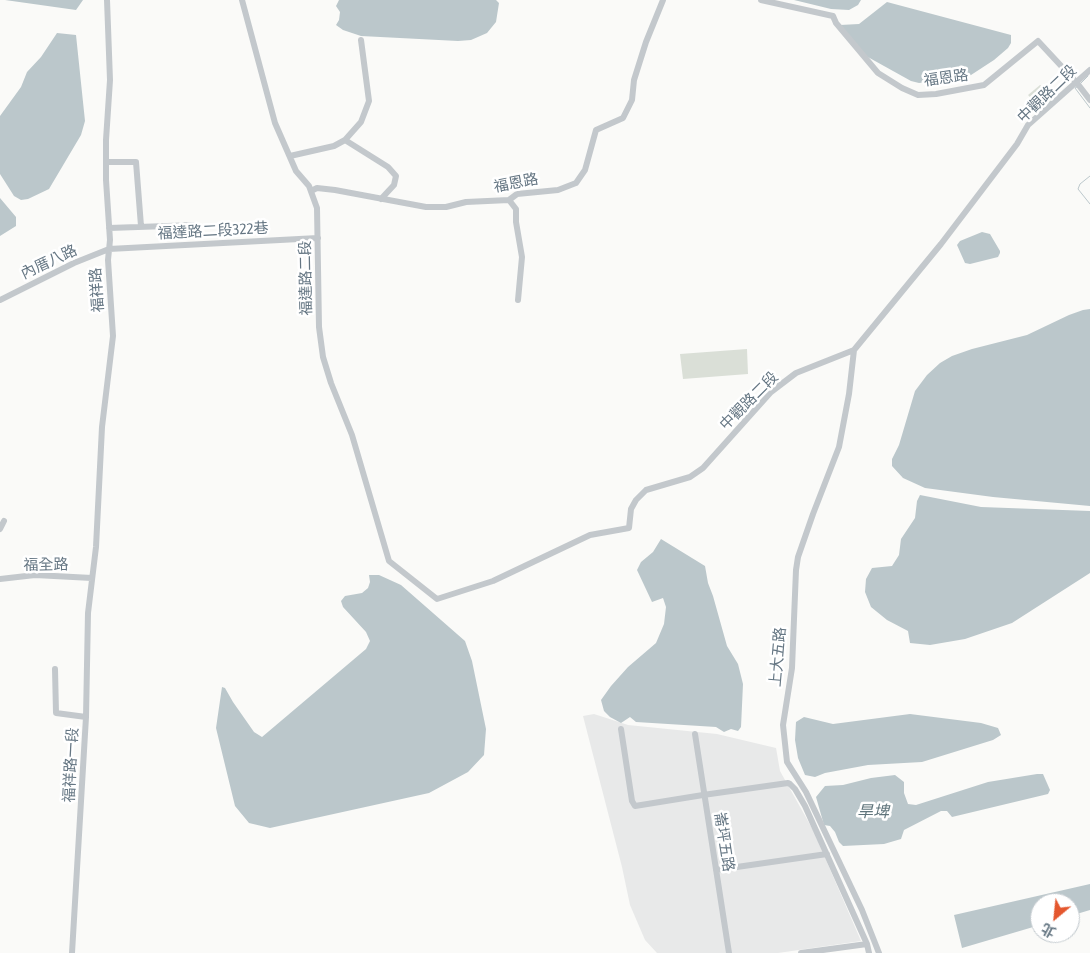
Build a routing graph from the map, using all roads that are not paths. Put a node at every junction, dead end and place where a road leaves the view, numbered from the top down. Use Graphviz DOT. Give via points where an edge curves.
graph roads {
  1 [pos="107,0"];
  2 [pos="242,0"];
  3 [pos="663,0"];
  4 [pos="761,0"];
  5 [pos="361,40"];
  6 [pos="1090,70"];
  7 [pos="1077,83"];
  8 [pos="1090,100"];
  9 [pos="345,140"];
  10 [pos="290,156"];
  11 [pos="107,162"];
  12 [pos="311,191"];
  13 [pos="381,199"];
  14 [pos="509,200"];
  15 [pos="196,225"];
  16 [pos="141,226"];
  17 [pos="109,228"];
  18 [pos="318,238"];
  19 [pos="109,249"];
  20 [pos="0,300"];
  21 [pos="518,300"];
  22 [pos="854,350"];
  23 [pos="4,521"];
  24 [pos="0,529"];
  25 [pos="389,561"];
  26 [pos="92,578"];
  27 [pos="0,579"];
  28 [pos="54,669"];
  29 [pos="86,717"];
  30 [pos="621,729"];
  31 [pos="695,734"];
  32 [pos="798,780"];
  33 [pos="795,789"];
  34 [pos="703,794"];
  35 [pos="827,854"];
  36 [pos="716,870"];
  37 [pos="867,944"];
  38 [pos="72,953"];
  39 [pos="729,953"];
  40 [pos="801,953"];
  41 [pos="869,953"];
  42 [pos="879,953"];
  1 -- 11 [label="street, 福祥路" via="110,80"];
  2 -- 10 [label="street, 福達路二段" via="275,123"];
  3 -- 14 [label="street, 福恩路" via="634,80 632,100 623,118 596,130 585,170 576,183 558,190 517,194"];
  4 -- 7 [label="street, 福恩路" via="833,16 878,73 918,95 984,85 1038,41"];
  5 -- 9 [label="street" via="369,101 361,122"];
  6 -- 7 [label="street, 中觀路二段"];
  7 -- 8 [label="street"];
  7 -- 22 [label="street, 中觀路二段" via="1028,126 945,239"];
  9 -- 10 [label="street" via="334,146"];
  9 -- 13 [label="street" via="388,167 396,176 394,185"];
  10 -- 12 [label="street, 福達路二段" via="296,171"];
  11 -- 16 [label="street" via="136,162"];
  11 -- 17 [label="street, 福祥路"];
  12 -- 13 [label="street, 福恩路" via="317,188 335,190"];
  12 -- 18 [label="street, 福達路二段" via="317,208"];
  13 -- 14 [label="street, 福恩路" via="426,207"];
  14 -- 21 [label="street" via="516,209 522,257"];
  15 -- 16 [label="street"];
  16 -- 17 [label="street"];
  17 -- 19 [label="street, 福祥路"];
  18 -- 19 [label="street, 福達路二段322巷"];
  18 -- 25 [label="street, 福達路二段" via="318,307 323,357 352,435"];
  19 -- 20 [label="street, 內厝八路"];
  19 -- 26 [label="street, 福祥路" via="113,336 102,427"];
  22 -- 25 [label="street, 中觀路二段" via="796,373 771,392 703,468 690,477 646,490 636,500 629,528 590,535 493,580 437,599"];
  22 -- 32 [label="street, 上大五路" via="839,447 812,514 796,570 792,668 784,725 787,762"];
  23 -- 24 [label="street"];
  26 -- 27 [label="street, 福全路" via="35,576"];
  26 -- 29 [label="street, 福祥路一段"];
  28 -- 29 [label="street" via="56,713"];
  29 -- 38 [label="street, 福祥路一段"];
  30 -- 34 [label="street" via="635,806"];
  31 -- 34 [label="street, 崙坪五路"];
  32 -- 33 [label="street"];
  32 -- 42 [label="street, 上大五路" via="862,910"];
  33 -- 34 [label="street" via="788,783"];
  33 -- 35 [label="street"];
  34 -- 36 [label="street, 崙坪五路"];
  35 -- 36 [label="street"];
  35 -- 37 [label="street"];
  36 -- 39 [label="street, 崙坪五路"];
  37 -- 40 [label="street"];
  37 -- 41 [label="street"];
}
